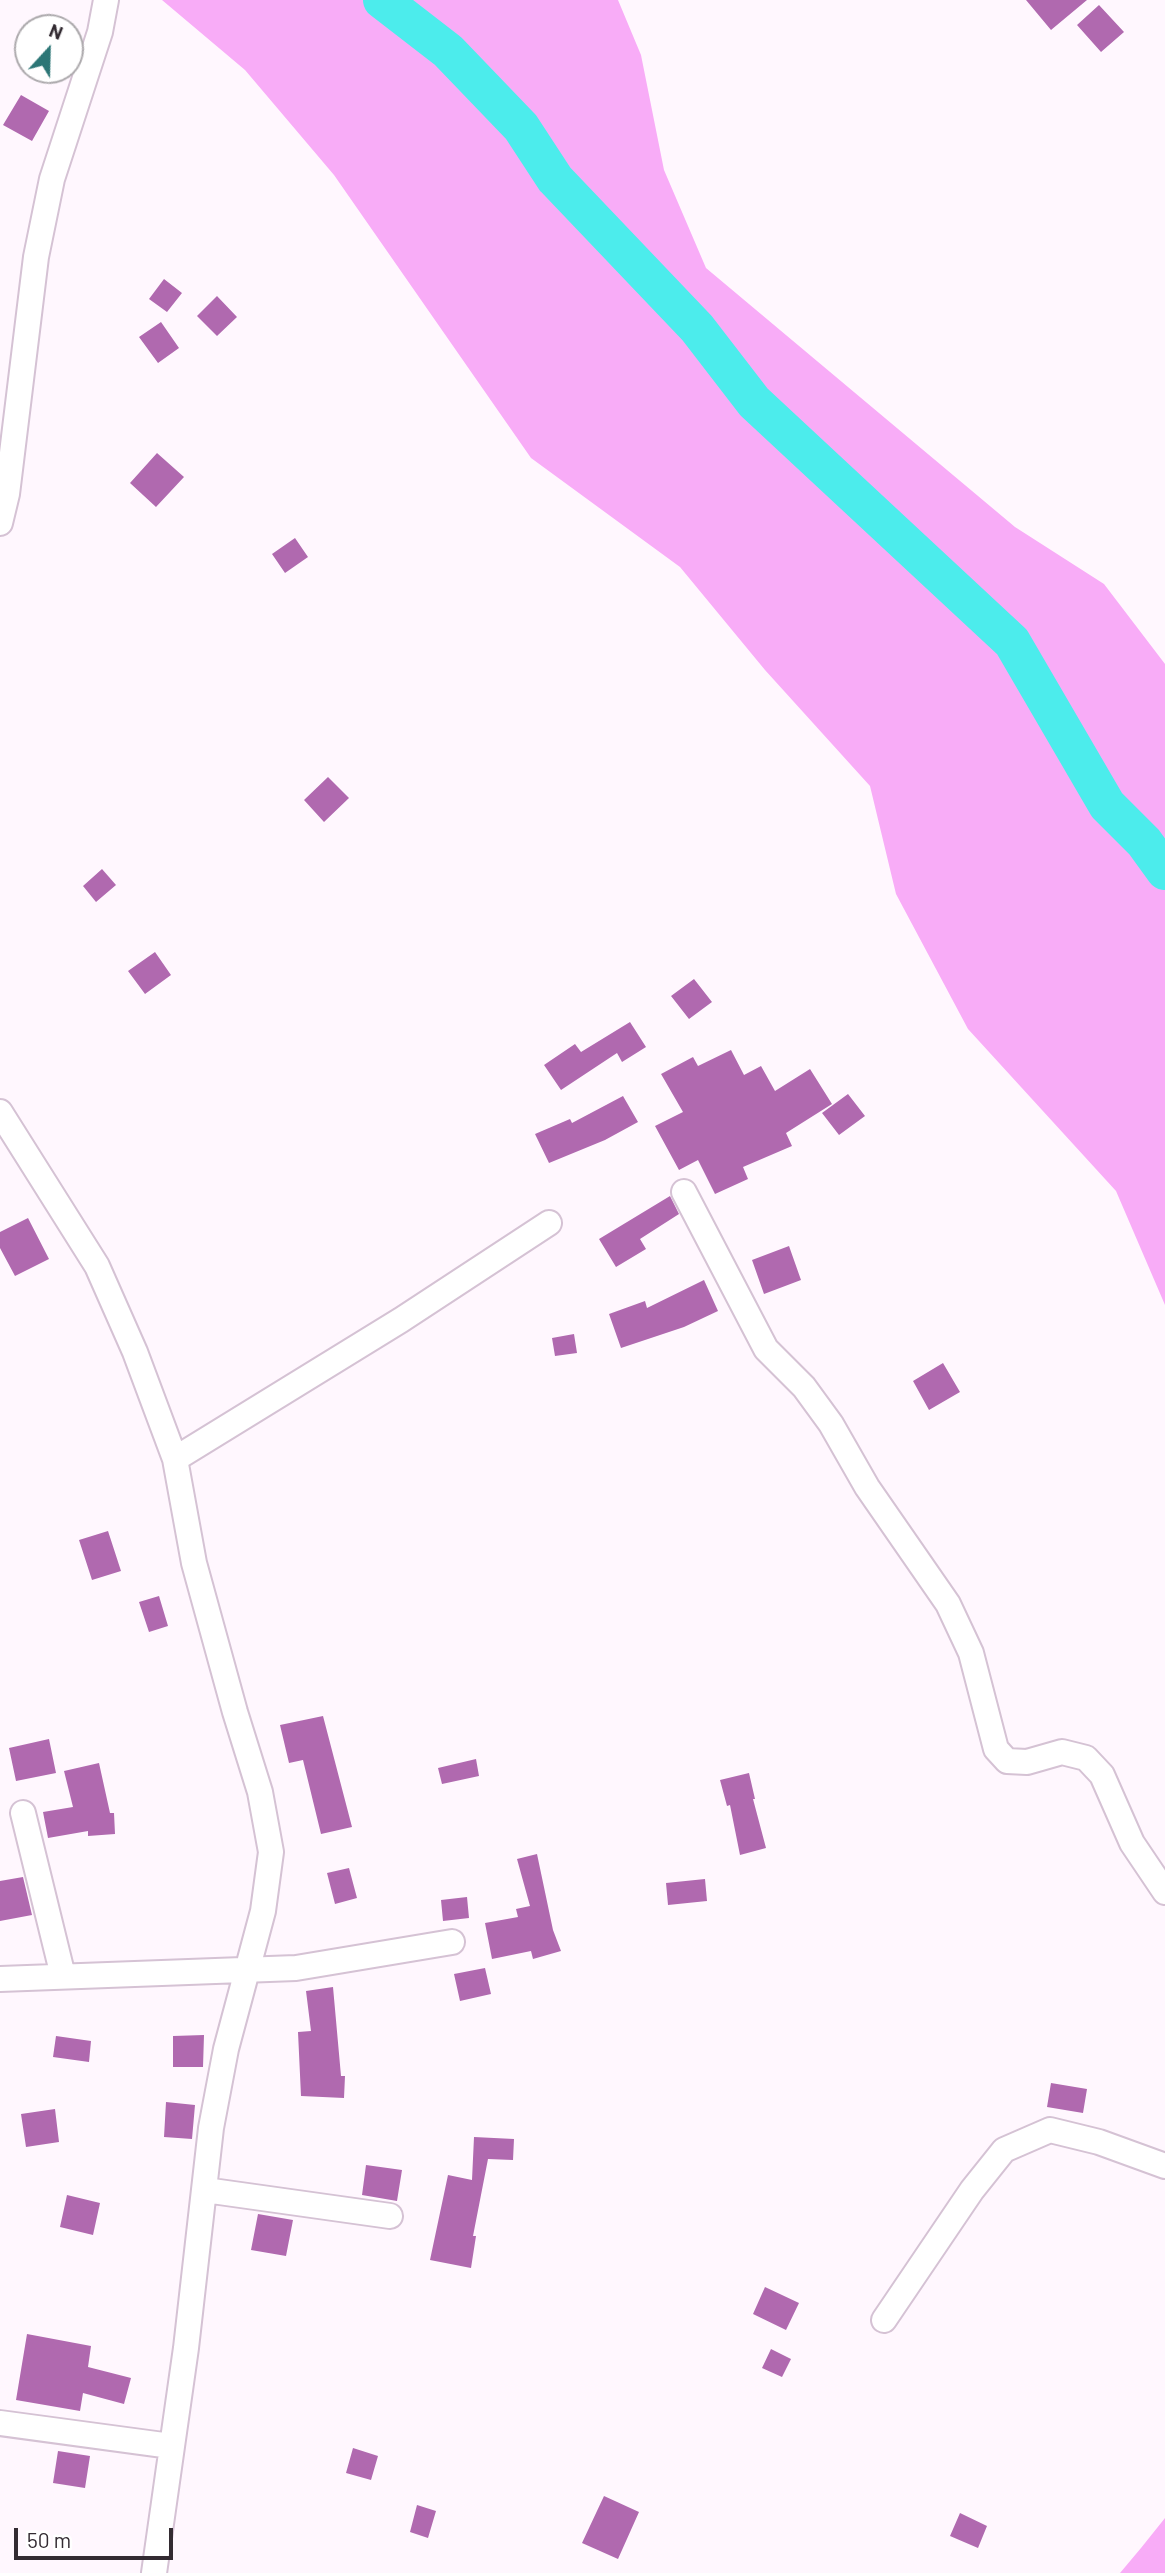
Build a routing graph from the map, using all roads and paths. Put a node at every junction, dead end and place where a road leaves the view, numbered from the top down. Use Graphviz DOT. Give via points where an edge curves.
graph roads {
  1 [pos="106,0"];
  2 [pos="0,523"];
  3 [pos="0,1112"];
  4 [pos="684,1192"];
  5 [pos="549,1223"];
  6 [pos="174,1459"];
  7 [pos="23,1813"];
  8 [pos="1165,1892"];
  9 [pos="452,1942"];
  10 [pos="247,1970"];
  11 [pos="63,1976"];
  12 [pos="0,1979"];
  13 [pos="1165,2166"];
  14 [pos="205,2190"];
  15 [pos="390,2216"];
  16 [pos="884,2320"];
  17 [pos="0,2423"];
  18 [pos="172,2446"];
  19 [pos="154,2573"];
  1 -- 2 [label="street" via="52,179"];
  3 -- 6 [label="street" via="97,1266"];
  4 -- 8 [label="street" via="766,1349 804,1387 831,1424 867,1487 948,1604 971,1653 996,1749 1007,1761 1027,1762 1062,1752 1086,1758 1102,1775 1132,1843"];
  5 -- 6 [label="street"];
  6 -- 10 [label="street" via="194,1563 260,1792 271,1852 263,1911"];
  7 -- 11 [label="street"];
  9 -- 10 [label="street" via="296,1968"];
  10 -- 11 [label="street"];
  10 -- 14 [label="street" via="226,2049"];
  11 -- 12 [label="street"];
  13 -- 16 [label="street" via="1050,2130 1004,2150"];
  14 -- 15 [label="street"];
  14 -- 18 [label="street"];
  17 -- 18 [label="street"];
  18 -- 19 [label="street"];
}
